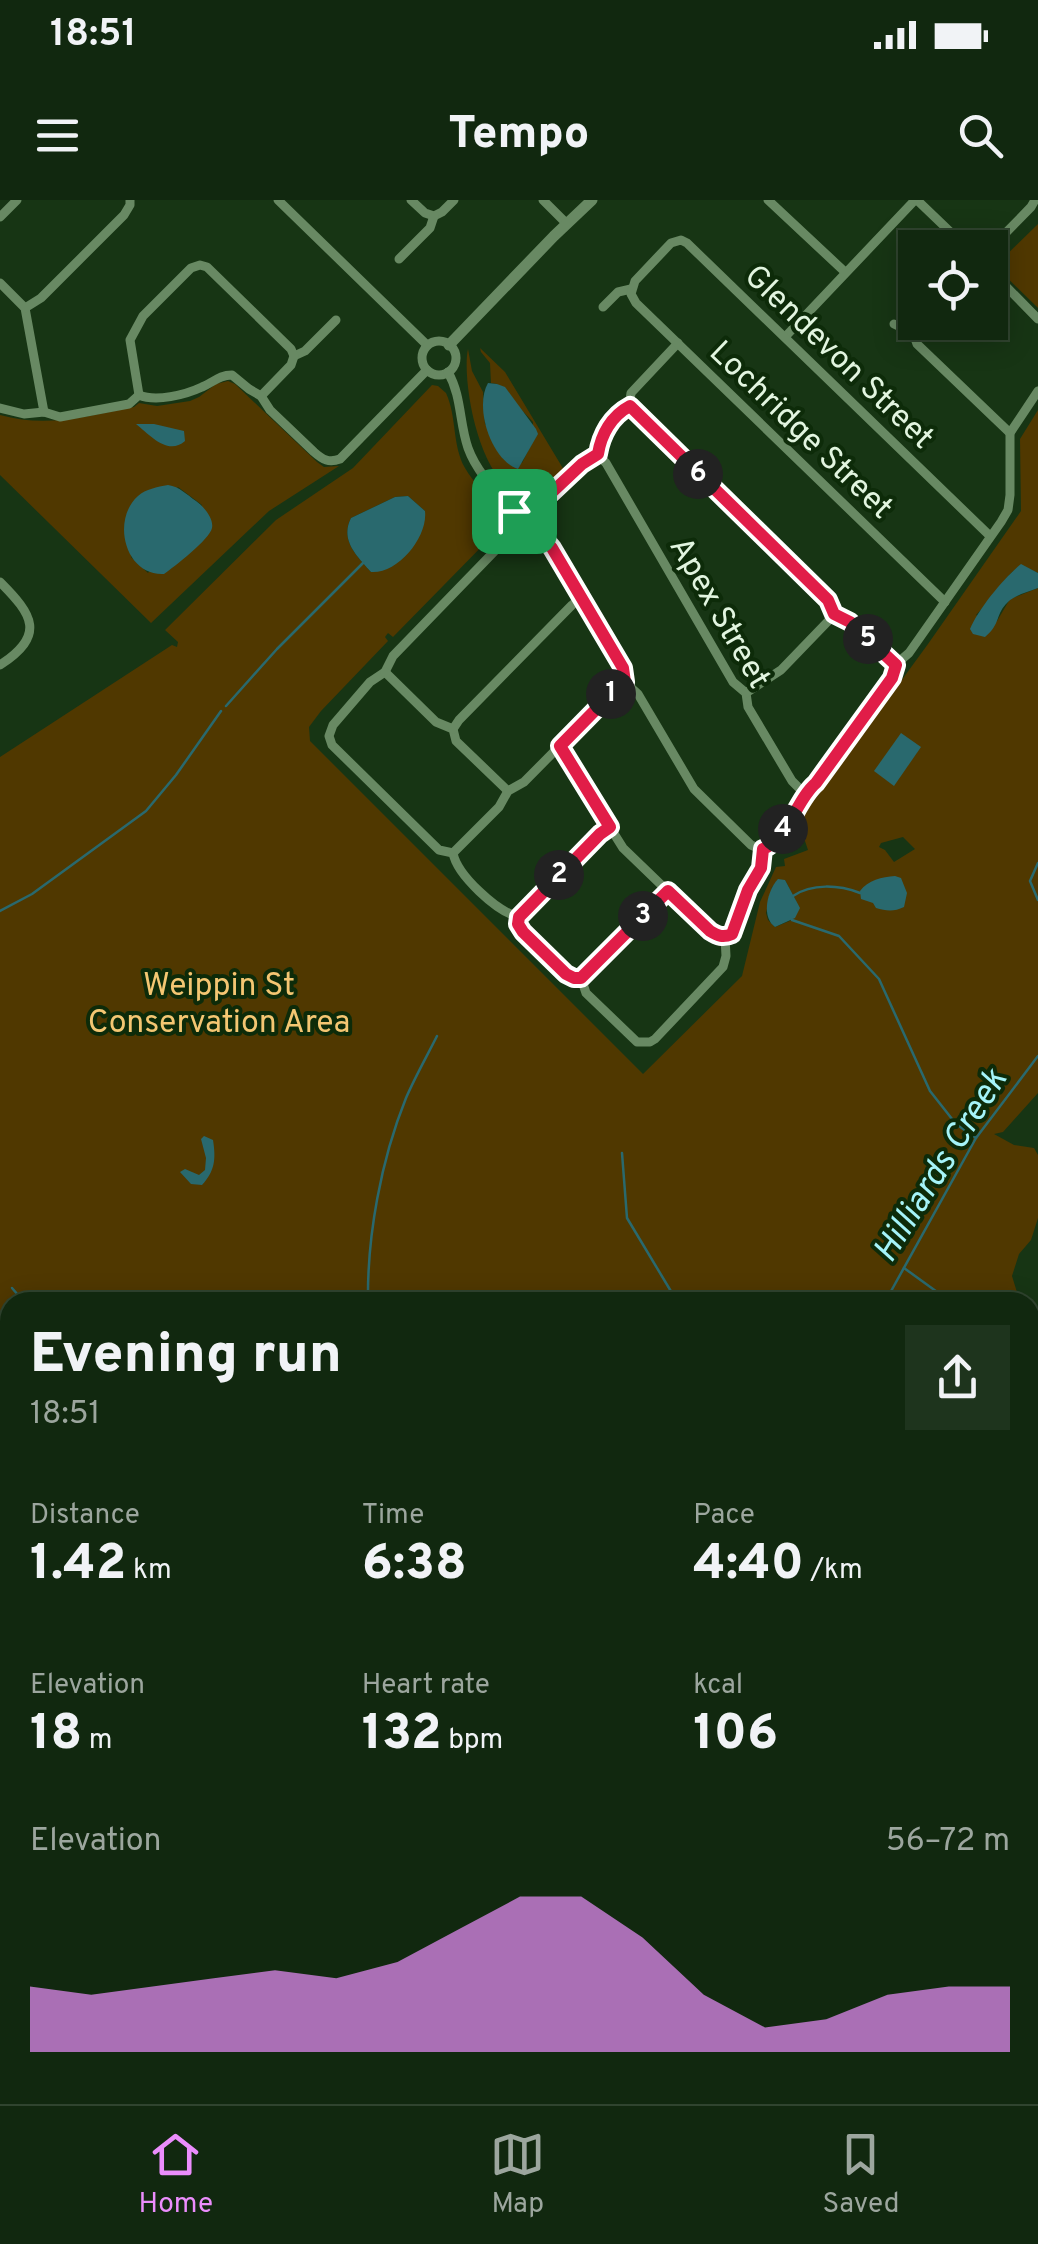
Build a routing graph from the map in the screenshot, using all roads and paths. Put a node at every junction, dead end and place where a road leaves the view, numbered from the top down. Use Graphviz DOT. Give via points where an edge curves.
graph roads {
  1 [pos="17,200"];
  2 [pos="130,200"];
  3 [pos="278,200"];
  4 [pos="411,200"];
  5 [pos="454,200"];
  6 [pos="543,200"];
  7 [pos="592,200"];
  8 [pos="768,200"];
  9 [pos="916,200"];
  10 [pos="1035,200"];
  11 [pos="434,216"];
  12 [pos="0,217"];
  13 [pos="567,224"];
  14 [pos="948,230"];
  15 [pos="1008,231"];
  16 [pos="400,259"];
  17 [pos="845,272"];
  18 [pos="0,282"];
  19 [pos="631,289"];
  20 [pos="1008,289"];
  21 [pos="603,306"];
  22 [pos="25,308"];
  23 [pos="336,320"];
  24 [pos="1038,320"];
  25 [pos="894,324"];
  26 [pos="898,326"];
  27 [pos="785,336"];
  28 [pos="914,340"];
  29 [pos="678,343"];
  30 [pos="449,345"];
  31 [pos="427,346"];
  32 [pos="294,356"];
  33 [pos="427,370"];
  34 [pos="448,372"];
  35 [pos="1038,391"];
  36 [pos="139,394"];
  37 [pos="261,396"];
  38 [pos="630,406"];
  39 [pos="0,408"];
  40 [pos="44,412"];
  41 [pos="1010,433"];
  42 [pos="598,454"];
  43 [pos="533,510"];
  44 [pos="514,511"];
  45 [pos="534,526"];
  46 [pos="517,528"];
  47 [pos="990,536"];
  48 [pos="0,582"];
  49 [pos="581,598"];
  50 [pos="944,602"];
  51 [pos="834,614"];
  52 [pos="0,665"];
  53 [pos="896,665"];
  54 [pos="385,672"];
  55 [pos="625,682"];
  56 [pos="746,693"];
  57 [pos="454,729"];
  58 [pos="560,746"];
  59 [pos="508,791"];
  60 [pos="804,793"];
  61 [pos="610,827"];
  62 [pos="763,849"];
  63 [pos="453,853"];
  64 [pos="668,891"];
  65 [pos="519,917"];
  66 [pos="725,937"];
  67 [pos="581,978"];
  1 -- 12 [label="street"];
  2 -- 22 [label="street" via="124,215"];
  3 -- 31 [label="street"];
  4 -- 11 [label="street"];
  5 -- 11 [label="street"];
  6 -- 13 [label="street"];
  7 -- 13 [label="street"];
  8 -- 17 [label="street"];
  9 -- 14 [label="street"];
  9 -- 17 [label="street"];
  10 -- 15 [label="street"];
  11 -- 16 [label="street"];
  13 -- 30 [label="street"];
  17 -- 27 [label="street"];
  18 -- 22 [label="street"];
  19 -- 21 [label="street"];
  19 -- 27 [label="street, Glendevon Street" via="680,240"];
  19 -- 29 [label="street, Lochridge Street" via="636,303"];
  20 -- 24 [label="street"];
  22 -- 40 [label="street"];
  23 -- 32 [label="street"];
  25 -- 26 [label="street"];
  27 -- 47 [label="street, Glendevon Street"];
  28 -- 41 [label="street"];
  29 -- 38 [label="street" via="631,393"];
  29 -- 50 [label="street, Lochridge Street"];
  30 -- 31 [label="street"];
  30 -- 34 [label="street" via="456,359"];
  31 -- 33 [label="street"];
  32 -- 36 [label="street" via="200,264 137,325 130,350"];
  32 -- 37 [label="street"];
  33 -- 34 [label="street"];
  33 -- 37 [label="street" via="336,460 320,457"];
  34 -- 44 [label="street" via="468,449"];
  35 -- 41 [label="street"];
  36 -- 37 [label="street" via="151,399 194,390 227,375"];
  36 -- 40 [label="street" via="129,404 60,417"];
  38 -- 42 [label="street" via="616,416"];
  38 -- 51 [label="street" via="828,600"];
  39 -- 40 [label="street"];
  41 -- 47 [label="street" via="1008,510"];
  42 -- 43 [label="street"];
  42 -- 56 [label="street, Apex Street" via="733,682"];
  43 -- 44 [label="street"];
  43 -- 45 [label="street"];
  44 -- 46 [label="street"];
  45 -- 46 [label="street"];
  45 -- 49 [label="street"];
  46 -- 54 [label="street"];
  47 -- 50 [label="street"];
  48 -- 52 [label="street" via="25,609 29,629 22,649"];
  49 -- 55 [label="street"];
  49 -- 57 [label="street"];
  50 -- 53 [label="street"];
  51 -- 53 [label="street"];
  51 -- 56 [label="street" via="774,676"];
  53 -- 60 [label="street"];
  54 -- 57 [label="street" via="436,722"];
  54 -- 63 [label="street" via="333,724 330,742 439,850"];
  55 -- 58 [label="street"];
  55 -- 62 [label="street" via="694,789"];
  56 -- 60 [label="street, Apex Street" via="750,712"];
  57 -- 59 [label="street" via="456,740"];
  58 -- 59 [label="street"];
  58 -- 61 [label="street"];
  59 -- 63 [label="street"];
  60 -- 62 [label="street"];
  61 -- 64 [label="street"];
  61 -- 65 [label="street"];
  62 -- 66 [label="street" via="736,927"];
  63 -- 65 [label="street" via="462,872 502,911"];
  64 -- 66 [label="street"];
  64 -- 67 [label="street"];
  65 -- 67 [label="street" via="523,932 566,974"];
  66 -- 67 [label="street" via="722,967 650,1042 630,1036 586,993"];
}
